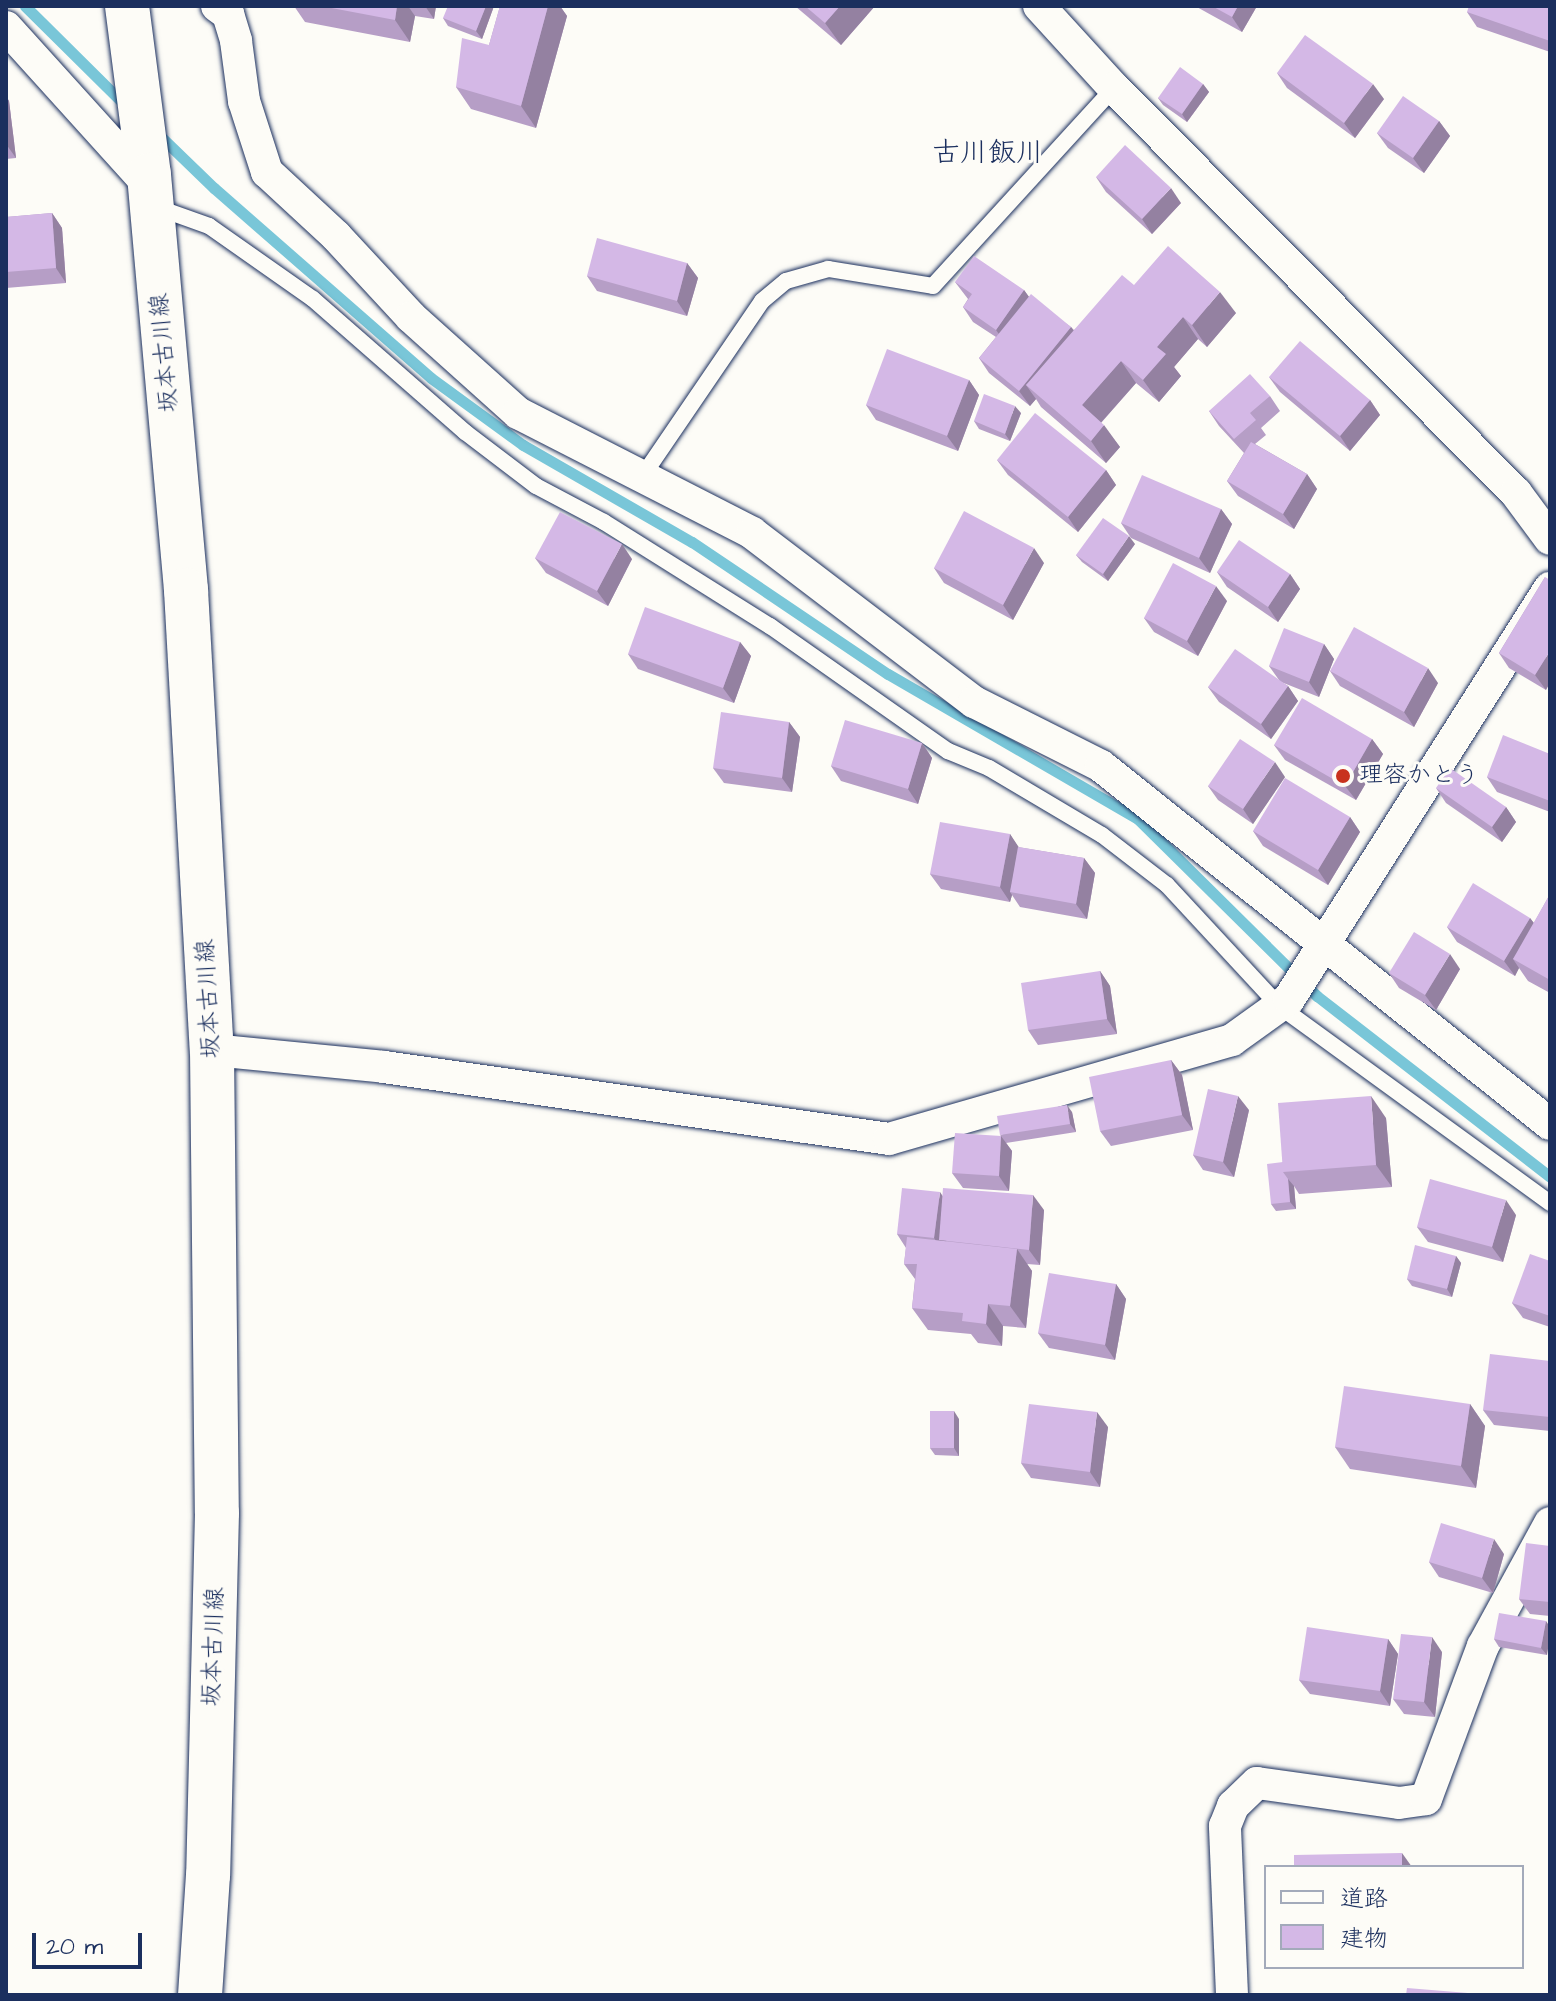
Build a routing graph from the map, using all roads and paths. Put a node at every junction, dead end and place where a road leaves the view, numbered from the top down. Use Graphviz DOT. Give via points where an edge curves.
graph roads {
  1 [pos="127,6"];
  2 [pos="1039,6"];
  3 [pos="226,9"];
  4 [pos="6,27"];
  5 [pos="1114,88"];
  6 [pos="150,189"];
  7 [pos="642,477"];
  8 [pos="1550,539"];
  9 [pos="1550,588"];
  10 [pos="1323,945"];
  11 [pos="1284,1003"];
  12 [pos="212,1050"];
  13 [pos="1550,1124"];
  14 [pos="1550,1203"];
  15 [pos="1550,1523"];
  16 [pos="200,1995"];
  17 [pos="1232,1995"];
  1 -- 6 [label="main road, 坂本古川線"];
  2 -- 5 [label="street"];
  3 -- 7 [label="street" via="244,101 267,172 411,317 518,413"];
  4 -- 6 [label="street"];
  5 -- 7 [label="lane" via="933,286 828,269 786,281 762,301"];
  5 -- 8 [label="street" via="1516,493"];
  6 -- 11 [label="lane" via="313,299 465,432 536,486 604,522 770,626 948,751 989,768 1102,835 1167,885"];
  6 -- 12 [label="main road, 坂本古川線" via="186,590"];
  7 -- 10 [label="street" via="752,533 974,702 1101,766"];
  9 -- 10 [label="street"];
  10 -- 11 [label="street"];
  10 -- 13 [label="street"];
  11 -- 12 [label="street" via="1232,1040 889,1139 384,1067"];
  11 -- 14 [label="lane"];
  12 -- 16 [label="main road, 坂本古川線" via="217,1513"];
  15 -- 17 [label="street" via="1483,1646 1426,1799 1399,1803 1257,1783 1233,1806 1225,1826"];
}
